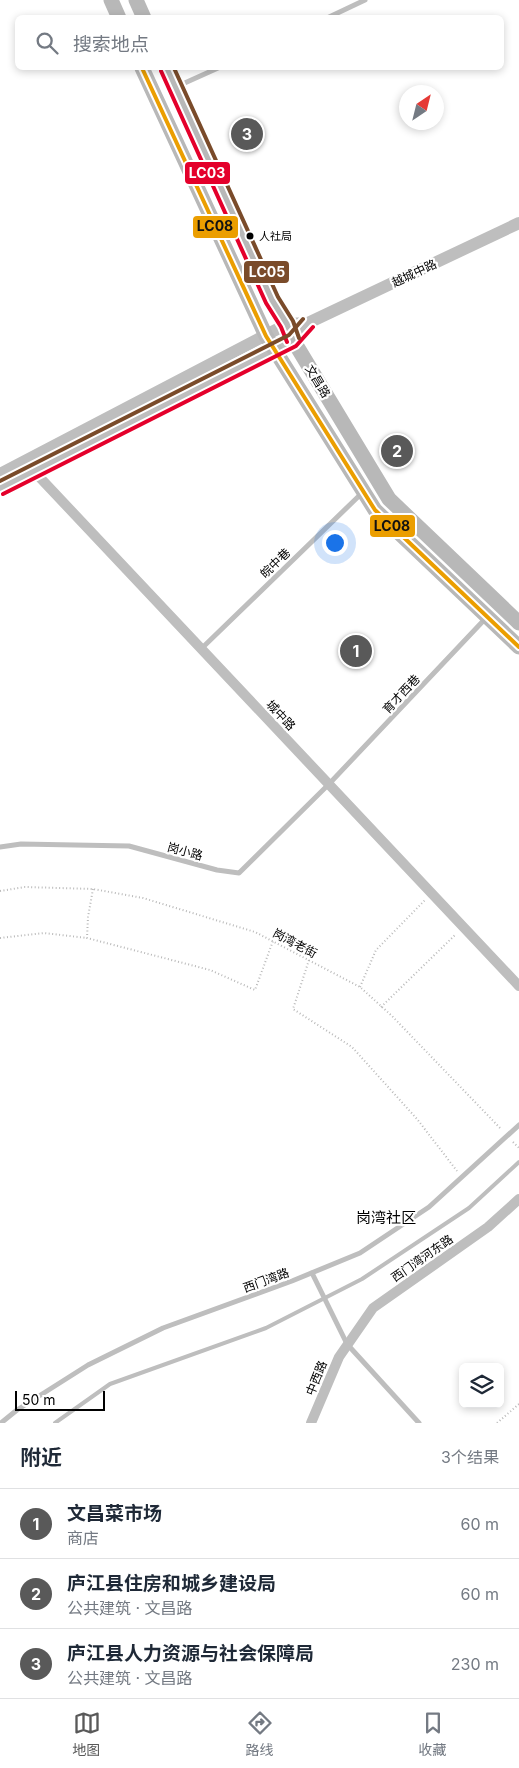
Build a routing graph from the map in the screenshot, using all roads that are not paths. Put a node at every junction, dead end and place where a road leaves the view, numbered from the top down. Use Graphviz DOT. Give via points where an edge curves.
graph roads {
  1 [pos="111,0"];
  2 [pos="136,0"];
  3 [pos="365,0"];
  4 [pos="118,15"];
  5 [pos="143,15"];
  6 [pos="333,15"];
  7 [pos="143,70"];
  8 [pos="168,70"];
  9 [pos="214,70"];
  10 [pos="176,87"];
  11 [pos="519,223"];
  12 [pos="308,322"];
  13 [pos="287,324"];
  14 [pos="266,336"];
  15 [pos="294,340"];
  16 [pos="273,349"];
  17 [pos="25,462"];
  18 [pos="34,472"];
  19 [pos="0,474"];
  20 [pos="0,488"];
  21 [pos="363,492"];
  22 [pos="487,616"];
  23 [pos="519,623"];
  24 [pos="519,647"];
  25 [pos="201,649"];
  26 [pos="329,784"];
  27 [pos="0,847"];
  28 [pos="519,986"];
  29 [pos="519,1125"];
  30 [pos="519,1199"];
  31 [pos="312,1273"];
  32 [pos="347,1344"];
  33 [pos="1,1423"];
  34 [pos="311,1423"];
  35 [pos="419,1423"];
  1 -- 4 [label="main road"];
  2 -- 5 [label="main road"];
  3 -- 6 [label="lane"];
  7 -- 14 [label="main road, 文昌路"];
  8 -- 10 [label="main road, 文昌路"];
  9 -- 10 [label="lane"];
  10 -- 13 [label="main road, 文昌路" via="272,300"];
  11 -- 12 [label="street, 越城中路"];
  12 -- 13 [label="street, 越城中路"];
  12 -- 15 [label="street, 越城中路"];
  13 -- 14 [label="street, 越城中路"];
  13 -- 15 [label="main road, 文昌路"];
  14 -- 16 [label="main road, 文昌路"];
  14 -- 17 [label="street, 越城中路"];
  15 -- 16 [label="street, 越城中路"];
  15 -- 23 [label="main road, 文昌路" via="389,499"];
  16 -- 18 [label="street, 越城中路"];
  16 -- 21 [label="main road, 文昌路"];
  17 -- 18 [label="street, 城中路"];
  17 -- 19 [label="street, 越城中路"];
  18 -- 20 [label="street, 越城中路"];
  18 -- 25 [label="street, 城中路"];
  21 -- 22 [label="main road, 文昌路" via="375,510"];
  21 -- 25 [label="lane, 皖中巷"];
  22 -- 24 [label="main road, 文昌路"];
  22 -- 26 [label="lane, 育才西巷"];
  25 -- 26 [label="street, 城中路"];
  26 -- 27 [label="lane, 岗小路" via="239,874 129,846 21,844"];
  26 -- 28 [label="street, 城中路"];
  29 -- 31 [label="lane, 西门湾路" via="428,1207 360,1252"];
  30 -- 32 [label="street, 西门湾河东路" via="488,1228 373,1308"];
  31 -- 32 [label="lane"];
  31 -- 33 [label="lane, 西门湾路" via="163,1328 88,1365"];
  32 -- 34 [label="street, 中西路" via="338,1357"];
  32 -- 35 [label="lane"];
}
